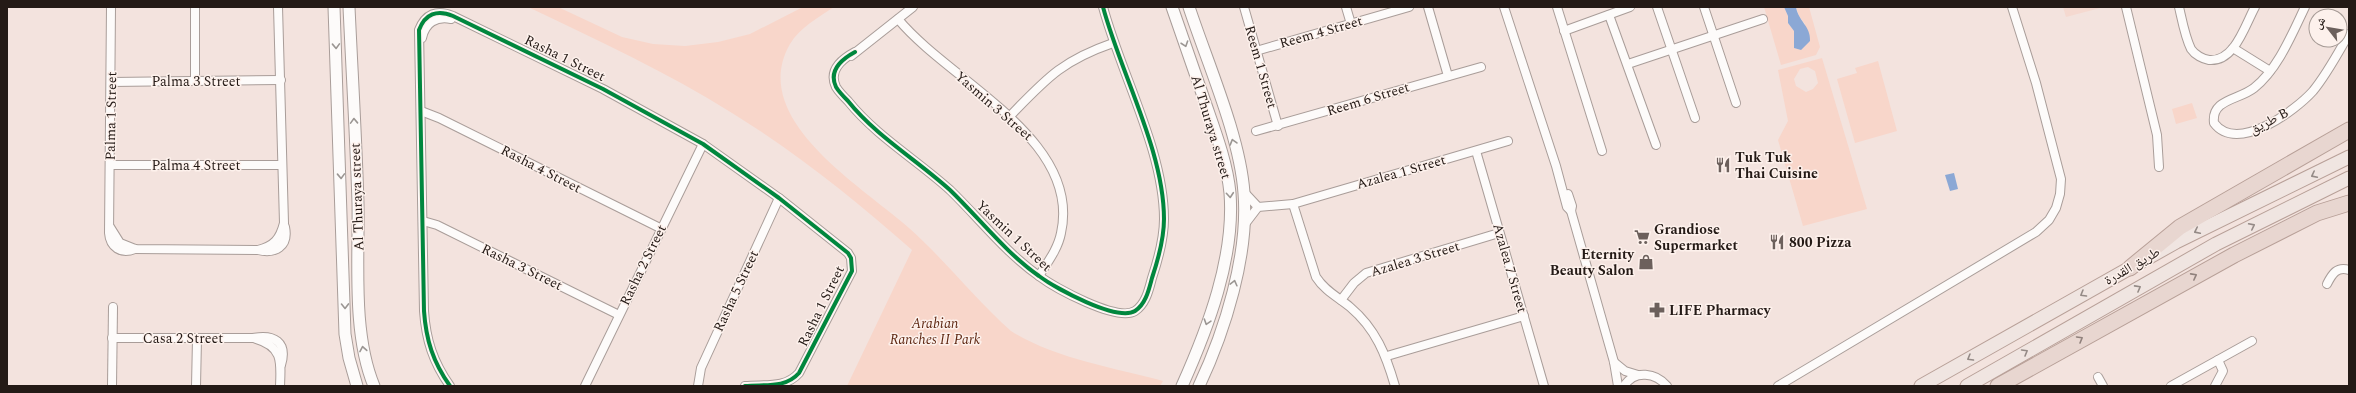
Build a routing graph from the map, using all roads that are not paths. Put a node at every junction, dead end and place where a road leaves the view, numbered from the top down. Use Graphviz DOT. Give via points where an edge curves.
graph roads {
  1 [pos="111,7"];
  2 [pos="196,7"];
  3 [pos="278,7"];
  4 [pos="334,7"];
  5 [pos="350,7"];
  6 [pos="913,7"];
  7 [pos="1103,7"];
  8 [pos="1172,7"];
  9 [pos="1189,7"];
  10 [pos="1244,7"];
  11 [pos="1346,7"];
  12 [pos="1409,7"];
  13 [pos="1428,7"];
  14 [pos="1504,7"];
  15 [pos="1557,7"];
  16 [pos="1630,7"];
  17 [pos="1656,7"];
  18 [pos="1704,7"];
  19 [pos="2012,7"];
  20 [pos="2126,7"];
  21 [pos="2179,7"];
  22 [pos="2255,7"];
  23 [pos="2305,7"];
  24 [pos="1614,11"];
  25 [pos="898,19"];
  26 [pos="1763,19"];
  27 [pos="1351,24"];
  28 [pos="1564,31"];
  29 [pos="2349,34"];
  30 [pos="1714,35"];
  31 [pos="1113,43"];
  32 [pos="2233,48"];
  33 [pos="1672,50"];
  34 [pos="1256,51"];
  35 [pos="1628,64"];
  36 [pos="1480,67"];
  37 [pos="2270,71"];
  38 [pos="1448,76"];
  39 [pos="195,80"];
  40 [pos="281,80"];
  41 [pos="112,82"];
  42 [pos="1736,103"];
  43 [pos="421,111"];
  44 [pos="1009,117"];
  45 [pos="1695,118"];
  46 [pos="1278,126"];
  47 [pos="2349,130"];
  48 [pos="1256,131"];
  49 [pos="2349,139"];
  50 [pos="1508,141"];
  51 [pos="703,144"];
  52 [pos="1656,145"];
  53 [pos="1476,151"];
  54 [pos="1602,151"];
  55 [pos="2349,157"];
  56 [pos="110,165"];
  57 [pos="282,165"];
  58 [pos="2160,168"];
  59 [pos="2349,178"];
  60 [pos="1244,192"];
  61 [pos="779,198"];
  62 [pos="2349,199"];
  63 [pos="2349,203"];
  64 [pos="1294,204"];
  65 [pos="1258,207"];
  66 [pos="2193,219"];
  67 [pos="424,221"];
  68 [pos="1245,224"];
  69 [pos="660,228"];
  70 [pos="1499,233"];
  71 [pos="2130,268"];
  72 [pos="2210,268"];
  73 [pos="2349,270"];
  74 [pos="1039,276"];
  75 [pos="2327,284"];
  76 [pos="1341,300"];
  77 [pos="113,306"];
  78 [pos="619,315"];
  79 [pos="1524,316"];
  80 [pos="112,338"];
  81 [pos="197,338"];
  82 [pos="2252,341"];
  83 [pos="812,350"];
  84 [pos="1387,356"];
  85 [pos="2218,360"];
  86 [pos="1614,362"];
  87 [pos="1638,375"];
  88 [pos="2098,378"];
  89 [pos="759,385"];
  90 [pos="112,386"];
  91 [pos="196,386"];
  92 [pos="280,386"];
  93 [pos="357,386"];
  94 [pos="374,386"];
  95 [pos="450,386"];
  96 [pos="585,386"];
  97 [pos="698,386"];
  98 [pos="745,386"];
  99 [pos="790,386"];
  100 [pos="1182,386"];
  101 [pos="1199,386"];
  102 [pos="1395,386"];
  103 [pos="1544,386"];
  104 [pos="1618,386"];
  105 [pos="1624,386"];
  106 [pos="1667,386"];
  107 [pos="1778,386"];
  108 [pos="1921,386"];
  109 [pos="1967,386"];
  110 [pos="1998,386"];
  111 [pos="2103,386"];
  112 [pos="2171,386"];
  113 [pos="2215,386"];
  1 -- 41 [label="street, Palma 1 Street"];
  2 -- 39 [label="street"];
  3 -- 40 [label="street, Palma 1 Street"];
  4 -- 93 [label="street, Al Thuraya street, one-way" via="345,334"];
  94 -- 5 [label="street, Al Thuraya street, one-way" via="363,352 360,329"];
  6 -- 25 [label="street, Yasmin 1 Street"];
  7 -- 31 [label="street, Yasmin 1 Street"];
  8 -- 100 [label="street, Al Thuraya street, one-way" via="1224,162 1230,192 1231,215 1223,268 1195,356"];
  60 -- 9 [label="street, Al Thuraya street, one-way" via="1226,116"];
  10 -- 34 [label="street, Reem 1 Street"];
  11 -- 27 [label="street"];
  12 -- 27 [label="street, Reem 4 Street"];
  13 -- 38 [label="street"];
  14 -- 86 [label="street" via="1562,186 1566,207 1571,211"];
  15 -- 28 [label="street"];
  16 -- 24 [label="street"];
  17 -- 33 [label="street"];
  18 -- 30 [label="street"];
  19 -- 107 [label="street" via="2060,172 2054,207 2032,235"];
  20 -- 58 [label="street" via="2157,135"];
  21 -- 32 [label="street" via="2191,49 2198,56 2207,60 2217,60 2226,56"];
  22 -- 32 [label="street"];
  23 -- 37 [label="street, طريق B"];
  24 -- 28 [label="street"];
  24 -- 35 [label="street"];
  25 -- 44 [label="street, Yasmin 3 Street" via="944,63"];
  25 -- 74 [label="street, Yasmin 1 Street" via="840,61 834,73 836,86 871,125 949,190"];
  26 -- 30 [label="street"];
  27 -- 34 [label="street, Reem 4 Street"];
  28 -- 54 [label="street"];
  29 -- 37 [label="street, طريق B" via="2321,80 2291,110 2250,132 2230,134 2218,129 2214,123 2215,110 2220,104 2254,88"];
  30 -- 33 [label="street"];
  30 -- 42 [label="street"];
  31 -- 44 [label="street" via="1062,66"];
  31 -- 74 [label="street, Yasmin 1 Street" via="1151,147 1162,195 1164,221 1161,245 1145,308 1137,316 1126,317 1078,298"];
  32 -- 37 [label="street"];
  33 -- 35 [label="street"];
  33 -- 45 [label="street"];
  34 -- 46 [label="street, Reem 1 Street"];
  35 -- 52 [label="street"];
  36 -- 38 [label="street, Reem 6 Street"];
  38 -- 46 [label="street, Reem 6 Street"];
  39 -- 40 [label="street, Palma 3 Street"];
  39 -- 41 [label="street, Palma 3 Street"];
  40 -- 57 [label="street, Palma 1 Street"];
  41 -- 56 [label="street, Palma 1 Street"];
  43 -- 51 [label="street, Rasha 1 Street" via="419,30 426,18 439,12 446,13 603,89"];
  43 -- 67 [label="street, Rasha 1 Street"];
  43 -- 69 [label="street, Rasha 4 Street"];
  44 -- 74 [label="street, Yasmin 3 Street" via="1035,142 1059,188 1063,218 1061,234"];
  46 -- 48 [label="street, Reem 6 Street"];
  47 -- 66 [label="highway"];
  49 -- 66 [label="highway" via="2236,203"];
  50 -- 53 [label="street, Azalea 1 Street"];
  51 -- 61 [label="street, Rasha 1 Street"];
  51 -- 69 [label="street, Rasha 2 Street"];
  53 -- 64 [label="street, Azalea 1 Street"];
  53 -- 70 [label="street, Azalea 7 Street"];
  55 -- 71 [label="main road, طريق القدرة, one-way" via="2176,242"];
  56 -- 57 [label="street, Palma 4 Street"];
  56 -- 57 [label="street, Palma 1 Street" via="109,239 116,248 127,251 258,250 269,247 278,240 284,223"];
  109 -- 59 [label="main road, طريق القدرة, one-way" via="2216,244"];
  60 -- 65 [label="street"];
  60 -- 68 [label="street, Al Thuraya street"];
  61 -- 83 [label="street, Rasha 1 Street" via="848,253 852,265 849,277"];
  61 -- 97 [label="street, Rasha 5 Street" via="701,368"];
  62 -- 72 [label="highway" via="2317,210 2241,246"];
  63 -- 72 [label="highway" via="2306,218"];
  64 -- 65 [label="street, Azalea 1 Street"];
  64 -- 76 [label="street" via="1316,277 1322,286"];
  65 -- 68 [label="street"];
  66 -- 71 [label="highway" via="2154,246"];
  67 -- 78 [label="street, Rasha 3 Street" via="437,225"];
  67 -- 95 [label="street, Rasha 1 Street" via="425,332 440,373"];
  101 -- 68 [label="street, Al Thuraya street, one-way" via="1233,288"];
  69 -- 78 [label="street, Rasha 2 Street"];
  70 -- 76 [label="street, Azalea 3 Street" via="1366,273 1354,282"];
  70 -- 79 [label="street, Azalea 7 Street"];
  71 -- 108 [label="main road, طريق القدرة, one-way"];
  110 -- 72 [label="highway, one-way"];
  73 -- 75 [label="street" via="2341,268 2336,271"];
  76 -- 84 [label="street" via="1367,324"];
  77 -- 80 [label="street"];
  78 -- 96 [label="street, Rasha 2 Street"];
  79 -- 84 [label="street"];
  79 -- 103 [label="street, Azalea 7 Street"];
  80 -- 81 [label="street, Casa 2 Street"];
  80 -- 90 [label="street"];
  81 -- 91 [label="street"];
  81 -- 92 [label="street, Casa 2 Street" via="266,336 276,340 282,349"];
  82 -- 85 [label="street"];
  83 -- 89 [label="street, Rasha 1 Street" via="791,382"];
  83 -- 99 [label="street, Rasha 1 Street" via="803,375"];
  84 -- 102 [label="street"];
  85 -- 112 [label="street"];
  85 -- 113 [label="street" via="2223,371"];
  86 -- 87 [label="street" via="1624,371"];
  86 -- 104 [label="street"];
  87 -- 105 [label="street"];
  87 -- 106 [label="street" via="1654,376"];
  88 -- 111 [label="street"];
  89 -- 98 [label="street, Rasha 1 Street"];
}
